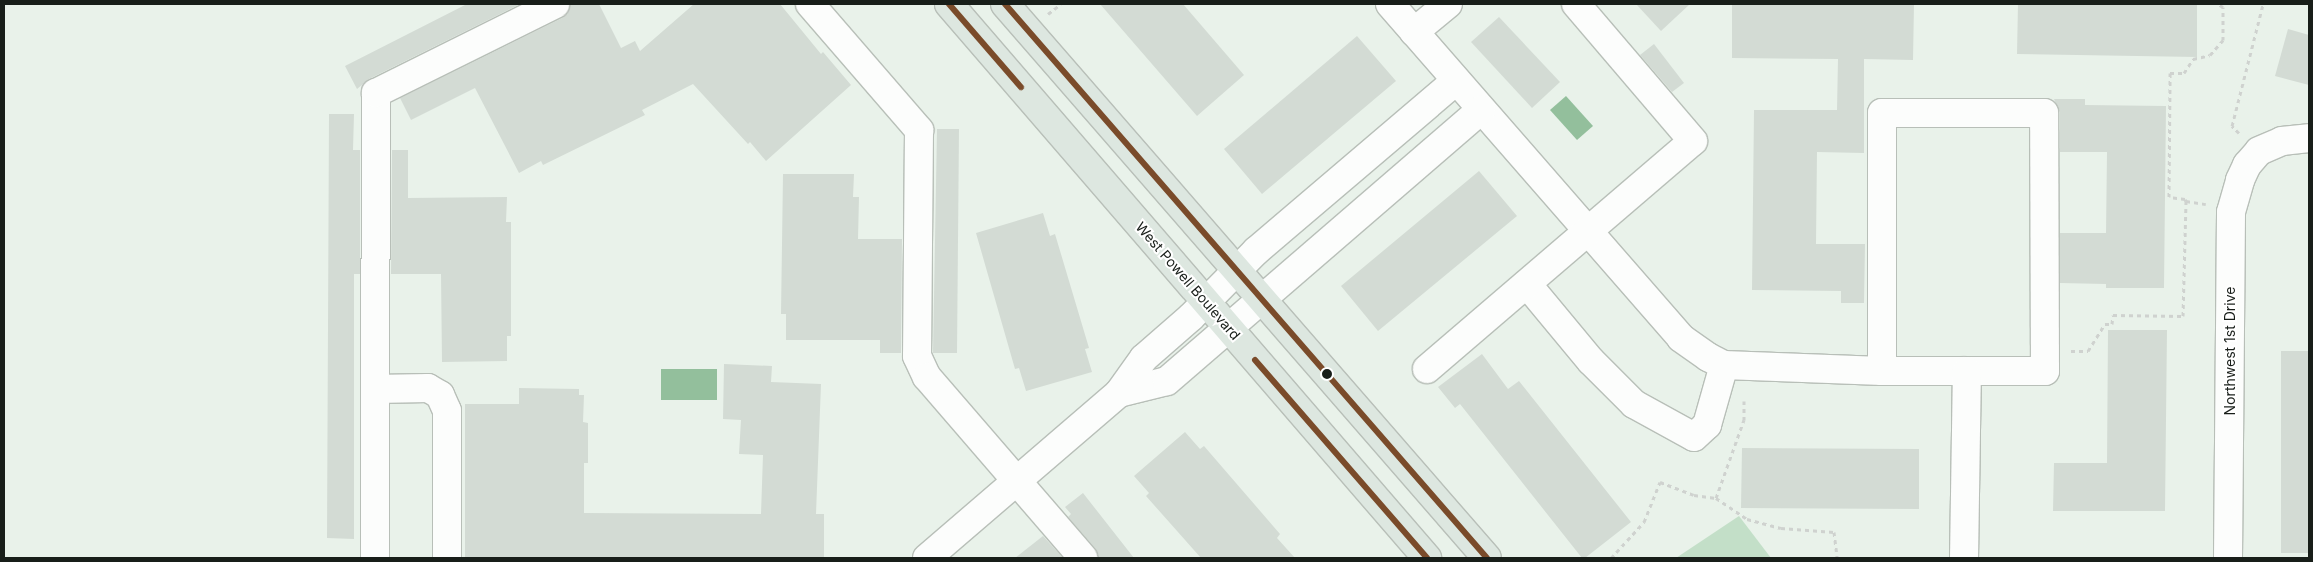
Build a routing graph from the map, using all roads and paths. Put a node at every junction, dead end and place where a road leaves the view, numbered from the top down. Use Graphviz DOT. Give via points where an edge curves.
graph roads {
  1 [pos="555,4"];
  2 [pos="810,4"];
  3 [pos="949,4"];
  4 [pos="1005,4"];
  5 [pos="1390,4"];
  6 [pos="1448,4"];
  7 [pos="1576,4"];
  8 [pos="2218,4"];
  9 [pos="2263,4"];
  10 [pos="1414,32"];
  11 [pos="1456,81"];
  12 [pos="1481,110"];
  13 [pos="2309,138"];
  14 [pos="2258,150"];
  15 [pos="2186,201"];
  16 [pos="2231,212"];
  17 [pos="1590,231"];
  18 [pos="1237,270"];
  19 [pos="1527,284"];
  20 [pos="1262,299"];
  21 [pos="1206,302"];
  22 [pos="1229,328"];
  23 [pos="2045,351"];
  24 [pos="1734,366"];
  25 [pos="1427,369"];
  26 [pos="1882,371"];
  27 [pos="1966,371"];
  28 [pos="375,389"];
  29 [pos="1119,393"];
  30 [pos="1017,481"];
  31 [pos="1716,498"];
  32 [pos="931,556"];
  33 [pos="375,558"];
  34 [pos="447,558"];
  35 [pos="1083,558"];
  36 [pos="1427,558"];
  37 [pos="1487,558"];
  38 [pos="1611,558"];
  39 [pos="1837,558"];
  40 [pos="1964,558"];
  41 [pos="2228,558"];
  1 -- 28 [label="street" via="376,93"];
  2 -- 30 [label="street" via="919,130 917,356 927,377"];
  3 -- 21 [label="main road, West Powell Boulevard"];
  4 -- 18 [label="main road"];
  5 -- 10 [label="street"];
  6 -- 10 [label="street"];
  7 -- 17 [label="street" via="1693,141"];
  8 -- 15 [label="path" via="2223,7 2222,40 2210,55 2193,59 2184,73 2170,73 2168,197"];
  9 -- 14 [label="path" via="2232,126"];
  10 -- 11 [label="street"];
  11 -- 12 [label="street"];
  11 -- 18 [label="street"];
  12 -- 17 [label="street"];
  12 -- 20 [label="street"];
  13 -- 14 [label="street" via="2282,141"];
  14 -- 16 [label="street, Northwest 1st Drive" via="2240,180"];
  15 -- 16 [label="path"];
  15 -- 23 [label="path" via="2183,316 2113,315 2112,324 2105,324 2088,351"];
  16 -- 41 [label="street, Northwest 1st Drive"];
  17 -- 19 [label="street"];
  17 -- 24 [label="street" via="1681,338 1708,357"];
  18 -- 20 [label="main road"];
  18 -- 21 [label="street"];
  19 -- 24 [label="street" via="1591,361 1634,404 1694,437 1707,425"];
  19 -- 25 [label="street"];
  20 -- 22 [label="street"];
  20 -- 37 [label="main road"];
  21 -- 22 [label="main road, West Powell Boulevard"];
  21 -- 29 [label="street" via="1144,358"];
  22 -- 29 [label="street" via="1168,381"];
  22 -- 36 [label="main road, West Powell Boulevard"];
  23 -- 26 [label="street" via="2044,113 1882,113"];
  23 -- 27 [label="street" via="2045,371"];
  24 -- 26 [label="street"];
  24 -- 31 [label="path" via="1744,420"];
  26 -- 27 [label="street"];
  27 -- 40 [label="street"];
  28 -- 33 [label="street"];
  28 -- 34 [label="street" via="428,388 440,394 447,411"];
  29 -- 30 [label="street"];
  30 -- 32 [label="street"];
  30 -- 35 [label="street"];
  31 -- 38 [label="path" via="1694,496 1660,482 1644,522"];
  31 -- 39 [label="path" via="1747,519 1781,528 1834,532"];
}
